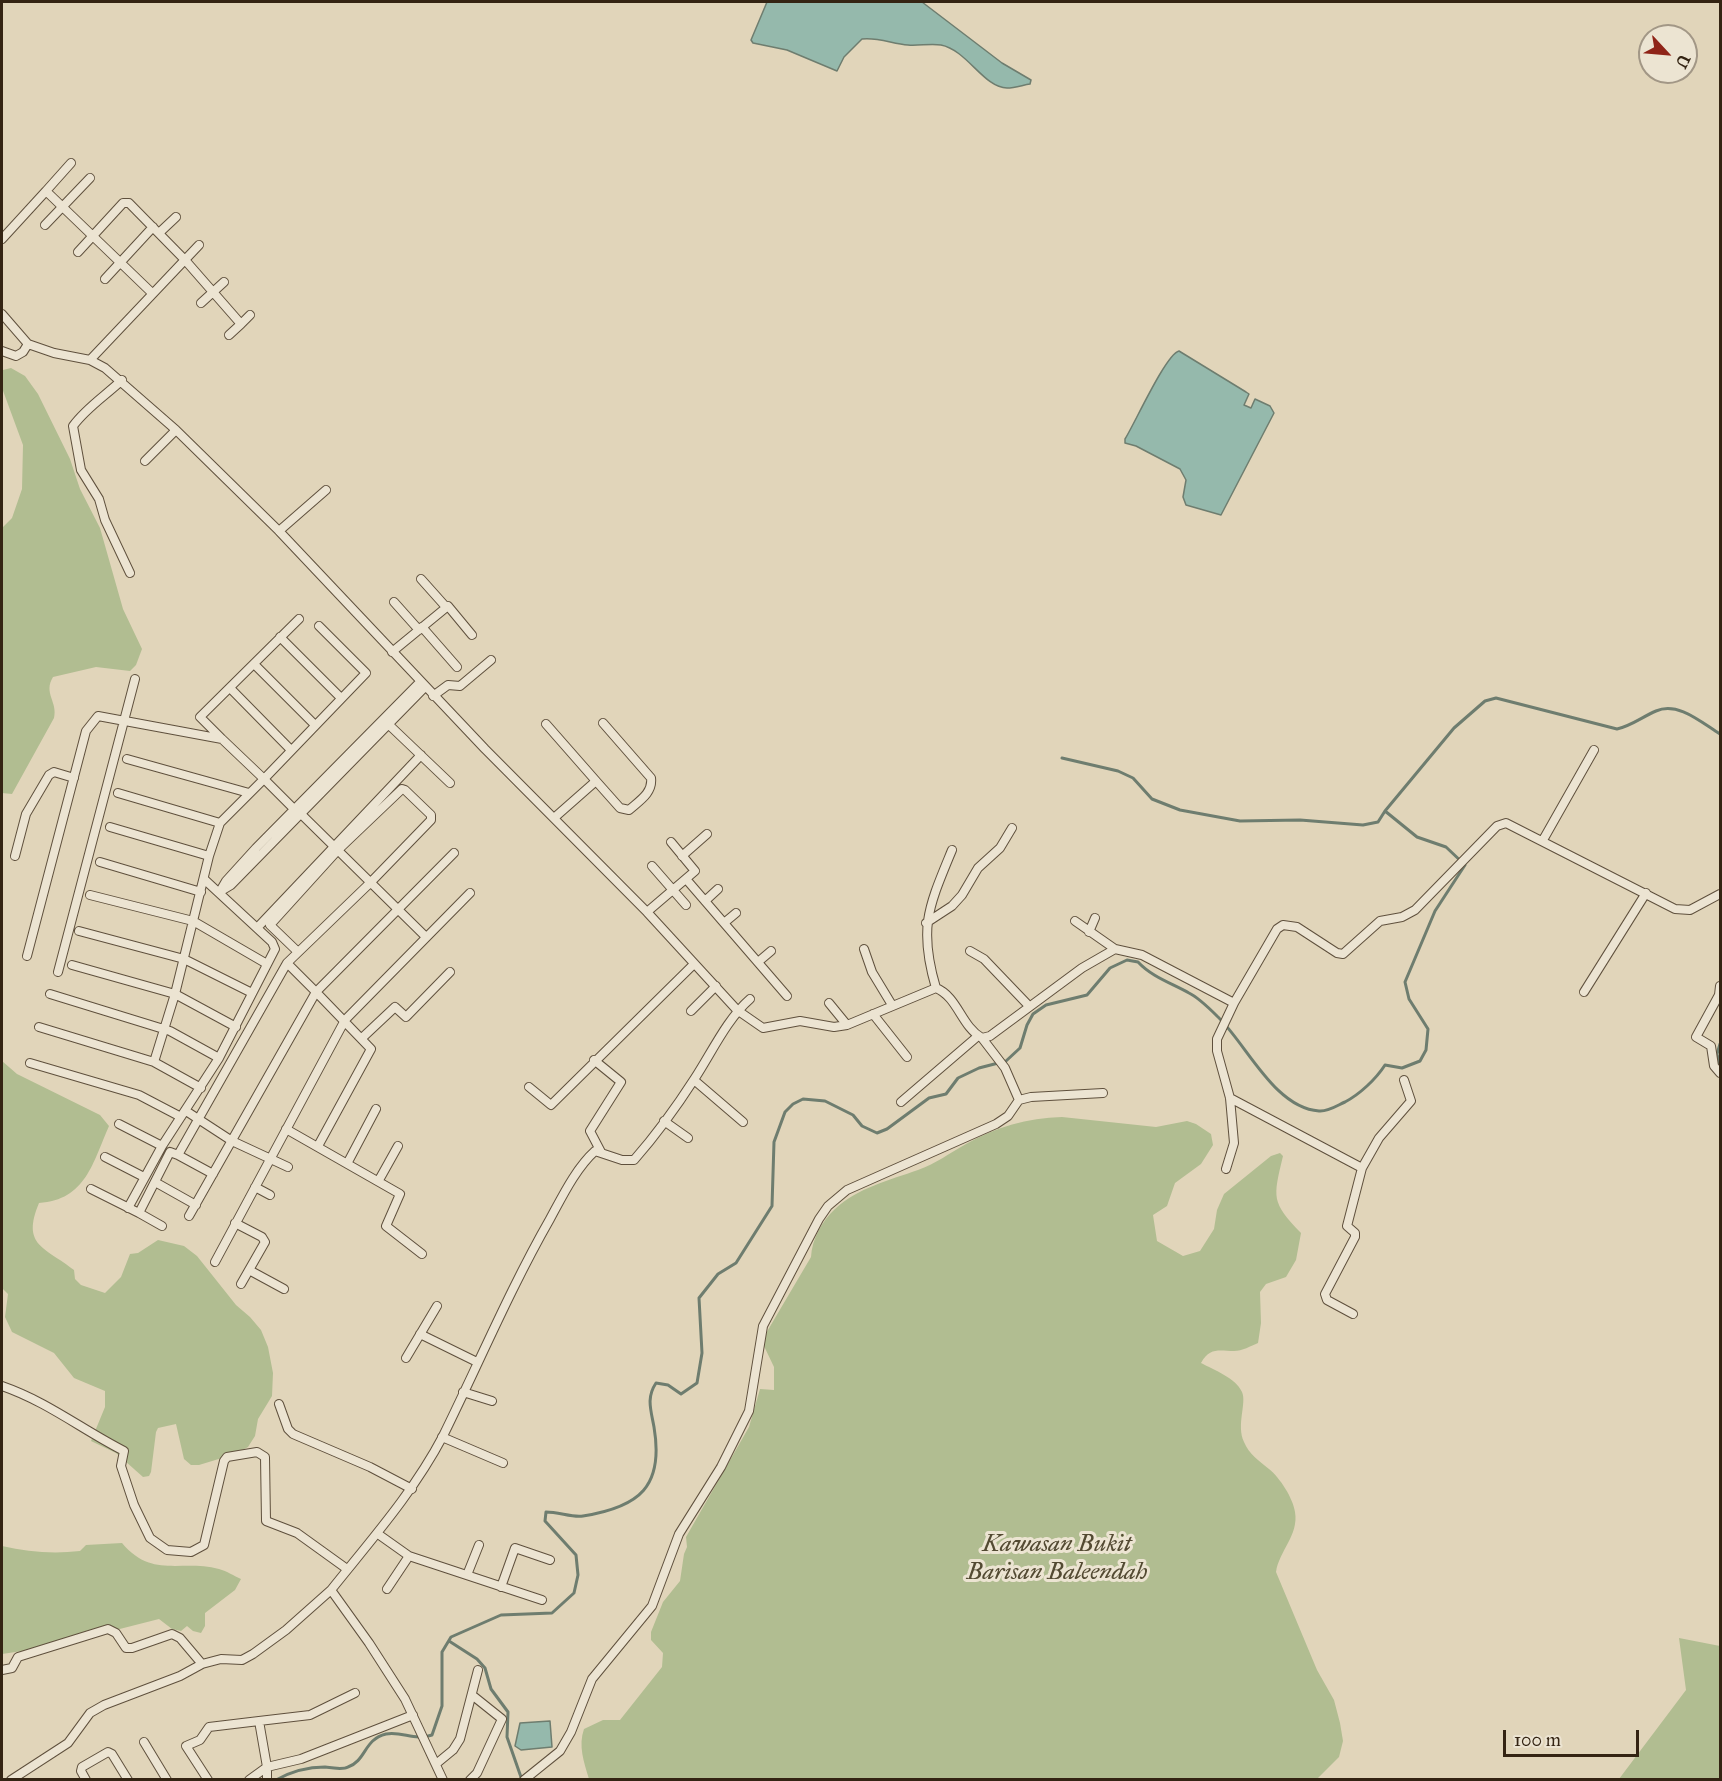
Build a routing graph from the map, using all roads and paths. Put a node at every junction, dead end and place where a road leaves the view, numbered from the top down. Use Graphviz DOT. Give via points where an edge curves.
graph roads {
  1 [pos="71,164"];
  2 [pos="90,178"];
  3 [pos="46,191"];
  4 [pos="63,207"];
  5 [pos="176,217"];
  6 [pos="45,225"];
  7 [pos="156,230"];
  8 [pos="94,235"];
  9 [pos="2,239"];
  10 [pos="199,245"];
  11 [pos="78,252"];
  12 [pos="185,260"];
  13 [pos="121,261"];
  14 [pos="105,279"];
  15 [pos="224,282"];
  16 [pos="213,292"];
  17 [pos="152,293"];
  18 [pos="201,303"];
  19 [pos="2,314"];
  20 [pos="250,315"];
  21 [pos="241,324"];
  22 [pos="229,335"];
  23 [pos="28,344"];
  24 [pos="2,351"];
  25 [pos="90,360"];
  26 [pos="122,380"];
  27 [pos="176,430"];
  28 [pos="145,461"];
  29 [pos="326,490"];
  30 [pos="279,531"];
  31 [pos="130,573"];
  32 [pos="422,579"];
  33 [pos="394,602"];
  34 [pos="446,607"];
  35 [pos="299,619"];
  36 [pos="319,626"];
  37 [pos="420,628"];
  38 [pos="472,635"];
  39 [pos="280,637"];
  40 [pos="392,652"];
  41 [pos="491,660"];
  42 [pos="254,664"];
  43 [pos="457,668"];
  44 [pos="135,679"];
  45 [pos="423,684"];
  46 [pos="230,688"];
  47 [pos="433,696"];
  48 [pos="341,698"];
  49 [pos="124,721"];
  50 [pos="386,722"];
  51 [pos="603,723"];
  52 [pos="546,724"];
  53 [pos="315,725"];
  54 [pos="222,739"];
  55 [pos="291,750"];
  56 [pos="1594,750"];
  57 [pos="421,755"];
  58 [pos="127,759"];
  59 [pos="74,778"];
  60 [pos="264,779"];
  61 [pos="596,781"];
  62 [pos="450,783"];
  63 [pos="118,793"];
  64 [pos="249,793"];
  65 [pos="297,811"];
  66 [pos="554,818"];
  67 [pos="220,824"];
  68 [pos="110,827"];
  69 [pos="1012,828"];
  70 [pos="707,834"];
  71 [pos="1543,840"];
  72 [pos="671,843"];
  73 [pos="336,848"];
  74 [pos="952,850"];
  75 [pos="454,853"];
  76 [pos="682,855"];
  77 [pos="15,856"];
  78 [pos="209,856"];
  79 [pos="100,862"];
  80 [pos="652,866"];
  81 [pos="686,879"];
  82 [pos="205,880"];
  83 [pos="370,883"];
  84 [pos="673,890"];
  85 [pos="718,890"];
  86 [pos="201,892"];
  87 [pos="219,892"];
  88 [pos="1646,892"];
  89 [pos="470,893"];
  90 [pos="1720,894"];
  91 [pos="90,896"];
  92 [pos="705,901"];
  93 [pos="686,905"];
  94 [pos="399,912"];
  95 [pos="647,912"];
  96 [pos="736,913"];
  97 [pos="1095,918"];
  98 [pos="193,921"];
  99 [pos="1075,921"];
  100 [pos="724,923"];
  101 [pos="926,923"];
  102 [pos="257,928"];
  103 [pos="79,931"];
  104 [pos="1089,932"];
  105 [pos="426,937"];
  106 [pos="864,949"];
  107 [pos="1115,949"];
  108 [pos="771,951"];
  109 [pos="970,951"];
  110 [pos="298,952"];
  111 [pos="27,956"];
  112 [pos="184,959"];
  113 [pos="287,963"];
  114 [pos="758,963"];
  115 [pos="267,964"];
  116 [pos="694,964"];
  117 [pos="72,965"];
  118 [pos="58,972"];
  119 [pos="450,972"];
  120 [pos="1720,986"];
  121 [pos="716,987"];
  122 [pos="936,988"];
  123 [pos="316,992"];
  124 [pos="1584,992"];
  125 [pos="252,993"];
  126 [pos="50,994"];
  127 [pos="175,994"];
  128 [pos="787,996"];
  129 [pos="750,999"];
  130 [pos="829,1003"];
  131 [pos="1234,1003"];
  132 [pos="892,1005"];
  133 [pos="1029,1006"];
  134 [pos="737,1010"];
  135 [pos="691,1011"];
  136 [pos="873,1014"];
  137 [pos="345,1020"];
  138 [pos="847,1025"];
  139 [pos="39,1027"];
  140 [pos="236,1027"];
  141 [pos="164,1029"];
  142 [pos="980,1037"];
  143 [pos="362,1038"];
  144 [pos="907,1057"];
  145 [pos="219,1058"];
  146 [pos="594,1060"];
  147 [pos="154,1062"];
  148 [pos="30,1063"];
  149 [pos="1720,1072"];
  150 [pos="694,1080"];
  151 [pos="1404,1080"];
  152 [pos="529,1087"];
  153 [pos="201,1088"];
  154 [pos="1103,1093"];
  155 [pos="1230,1098"];
  156 [pos="1019,1100"];
  157 [pos="901,1102"];
  158 [pos="376,1109"];
  159 [pos="183,1114"];
  160 [pos="196,1120"];
  161 [pos="664,1121"];
  162 [pos="743,1122"];
  163 [pos="119,1124"];
  164 [pos="286,1129"];
  165 [pos="688,1138"];
  166 [pos="232,1141"];
  167 [pos="162,1146"];
  168 [pos="318,1146"];
  169 [pos="398,1146"];
  170 [pos="601,1152"];
  171 [pos="178,1155"];
  172 [pos="105,1157"];
  173 [pos="270,1157"];
  174 [pos="348,1162"];
  175 [pos="288,1167"];
  176 [pos="1362,1168"];
  177 [pos="1226,1169"];
  178 [pos="213,1174"];
  179 [pos="144,1177"];
  180 [pos="379,1180"];
  181 [pos="155,1182"];
  182 [pos="255,1187"];
  183 [pos="91,1189"];
  184 [pos="270,1196"];
  185 [pos="196,1205"];
  186 [pos="128,1208"];
  187 [pos="139,1212"];
  188 [pos="189,1216"];
  189 [pos="235,1222"];
  190 [pos="162,1226"];
  191 [pos="422,1254"];
  192 [pos="215,1262"];
  193 [pos="249,1270"];
  194 [pos="241,1284"];
  195 [pos="284,1290"];
  196 [pos="437,1306"];
  197 [pos="1353,1314"];
  198 [pos="420,1334"];
  199 [pos="406,1358"];
  200 [pos="477,1362"];
  201 [pos="2,1386"];
  202 [pos="463,1392"];
  203 [pos="492,1401"];
  204 [pos="279,1404"];
  205 [pos="442,1437"];
  206 [pos="503,1463"];
  207 [pos="412,1489"];
  208 [pos="378,1534"];
  209 [pos="479,1545"];
  210 [pos="409,1556"];
  211 [pos="550,1560"];
  212 [pos="347,1569"];
  213 [pos="467,1575"];
  214 [pos="501,1587"];
  215 [pos="387,1589"];
  216 [pos="331,1590"];
  217 [pos="542,1600"];
  218 [pos="202,1664"];
  219 [pos="2,1670"];
  220 [pos="478,1670"];
  221 [pos="355,1693"];
  222 [pos="472,1695"];
  223 [pos="413,1715"];
  224 [pos="259,1721"];
  225 [pos="144,1742"];
  226 [pos="435,1764"];
  227 [pos="267,1767"];
  228 [pos="526,1777"];
  229 [pos="11,1779"];
  230 [pos="86,1779"];
  231 [pos="128,1779"];
  232 [pos="167,1779"];
  233 [pos="208,1779"];
  234 [pos="249,1779"];
  235 [pos="267,1779"];
  236 [pos="443,1779"];
  237 [pos="470,1779"];
  1 -- 3 [label="street"];
  2 -- 4 [label="street"];
  3 -- 4 [label="street"];
  3 -- 9 [label="street"];
  4 -- 6 [label="street"];
  4 -- 8 [label="street"];
  5 -- 7 [label="street"];
  7 -- 8 [label="street" via="126,202"];
  7 -- 12 [label="street"];
  7 -- 13 [label="street"];
  8 -- 11 [label="street"];
  8 -- 13 [label="street"];
  10 -- 12 [label="street"];
  12 -- 16 [label="street"];
  12 -- 17 [label="street"];
  13 -- 14 [label="street"];
  13 -- 17 [label="street"];
  15 -- 16 [label="street"];
  16 -- 18 [label="street"];
  16 -- 21 [label="street"];
  17 -- 25 [label="street"];
  19 -- 23 [label="street"];
  20 -- 21 [label="street"];
  21 -- 22 [label="street"];
  23 -- 24 [label="street" via="16,356"];
  23 -- 25 [label="street"];
  25 -- 26 [label="street"];
  26 -- 27 [label="street"];
  26 -- 31 [label="street" via="98,404 84,410 73,426 81,470 99,499"];
  27 -- 28 [label="street"];
  27 -- 30 [label="street"];
  29 -- 30 [label="street"];
  30 -- 40 [label="street"];
  32 -- 34 [label="street"];
  33 -- 37 [label="street"];
  34 -- 37 [label="street"];
  34 -- 38 [label="street"];
  35 -- 39 [label="street"];
  36 -- 48 [label="street" via="366,673"];
  37 -- 40 [label="street"];
  37 -- 43 [label="street"];
  39 -- 42 [label="street"];
  39 -- 48 [label="street"];
  40 -- 45 [label="street"];
  41 -- 47 [label="street" via="460,686 448,685"];
  42 -- 46 [label="street"];
  42 -- 53 [label="street"];
  44 -- 49 [label="street"];
  45 -- 47 [label="street"];
  45 -- 50 [label="street"];
  46 -- 54 [label="street" via="200,717"];
  46 -- 55 [label="street"];
  47 -- 66 [label="street"];
  48 -- 53 [label="street"];
  49 -- 54 [label="street"];
  49 -- 59 [label="street" via="98,716 94,719 86,731"];
  49 -- 118 [label="street"];
  50 -- 57 [label="street"];
  50 -- 65 [label="street"];
  51 -- 61 [label="street" via="652,782 651,789 629,810 620,808"];
  52 -- 61 [label="street"];
  53 -- 55 [label="street"];
  54 -- 60 [label="street"];
  55 -- 60 [label="street"];
  56 -- 71 [label="street"];
  57 -- 62 [label="street"];
  57 -- 73 [label="street"];
  58 -- 64 [label="street"];
  59 -- 77 [label="street" via="54,772 49,775 26,814"];
  59 -- 111 [label="street"];
  60 -- 64 [label="street"];
  60 -- 65 [label="street"];
  61 -- 66 [label="street"];
  63 -- 67 [label="street"];
  64 -- 67 [label="street"];
  65 -- 73 [label="street"];
  65 -- 87 [label="street" via="231,885"];
  66 -- 95 [label="street"];
  67 -- 78 [label="street"];
  68 -- 78 [label="street"];
  69 -- 101 [label="street" via="1000,848 978,868 962,895"];
  70 -- 76 [label="street"];
  71 -- 88 [label="street"];
  71 -- 131 [label="street" via="1502,824 1466,855 1415,910 1380,921 1343,954 1297,927 1283,925"];
  72 -- 76 [label="street"];
  73 -- 83 [label="street"];
  73 -- 83 [label="street" via="402,789 431,815 431,820"];
  73 -- 102 [label="street"];
  73 -- 110 [label="street" via="270,925"];
  74 -- 101 [label="street"];
  75 -- 94 [label="street"];
  76 -- 81 [label="street" via="695,871"];
  78 -- 82 [label="street"];
  79 -- 86 [label="street"];
  80 -- 84 [label="street"];
  81 -- 84 [label="street"];
  81 -- 92 [label="street"];
  82 -- 86 [label="street"];
  82 -- 87 [label="street"];
  83 -- 94 [label="street"];
  83 -- 110 [label="street"];
  84 -- 93 [label="street"];
  84 -- 95 [label="street"];
  85 -- 92 [label="street"];
  86 -- 98 [label="street"];
  87 -- 102 [label="street"];
  88 -- 90 [label="street" via="1682,911"];
  88 -- 124 [label="street"];
  89 -- 105 [label="street"];
  91 -- 98 [label="street"];
  92 -- 100 [label="street"];
  94 -- 105 [label="street"];
  94 -- 123 [label="street"];
  95 -- 116 [label="street"];
  96 -- 100 [label="street"];
  97 -- 104 [label="street"];
  98 -- 112 [label="street"];
  98 -- 115 [label="street"];
  99 -- 104 [label="street"];
  100 -- 114 [label="street"];
  101 -- 122 [label="street" via="925,943"];
  102 -- 115 [label="street" via="275,949"];
  103 -- 112 [label="street"];
  104 -- 107 [label="street"];
  105 -- 137 [label="street"];
  106 -- 132 [label="street" via="872,972"];
  107 -- 131 [label="street" via="1142,955"];
  107 -- 133 [label="street"];
  108 -- 114 [label="street"];
  109 -- 133 [label="street" via="984,959"];
  110 -- 113 [label="street"];
  112 -- 125 [label="street"];
  112 -- 127 [label="street"];
  113 -- 123 [label="street"];
  113 -- 160 [label="street"];
  114 -- 128 [label="street"];
  115 -- 125 [label="street"];
  116 -- 121 [label="street"];
  116 -- 146 [label="street"];
  117 -- 127 [label="street"];
  119 -- 143 [label="street" via="406,1017 395,1006"];
  120 -- 149 [label="street" via="1696,1037 1711,1046 1714,1066"];
  121 -- 134 [label="street"];
  121 -- 135 [label="street"];
  122 -- 132 [label="street"];
  122 -- 142 [label="street" via="947,994 967,1026"];
  123 -- 137 [label="street"];
  123 -- 166 [label="street"];
  125 -- 140 [label="street"];
  126 -- 141 [label="street"];
  127 -- 140 [label="street"];
  127 -- 141 [label="street"];
  129 -- 134 [label="street"];
  130 -- 138 [label="street"];
  131 -- 155 [label="street" via="1221,1027 1217,1051"];
  132 -- 136 [label="street"];
  133 -- 142 [label="street" via="997,1033"];
  134 -- 138 [label="street" via="762,1028 800,1021 834,1028"];
  134 -- 150 [label="street"];
  136 -- 138 [label="street"];
  136 -- 144 [label="street"];
  137 -- 143 [label="street"];
  137 -- 164 [label="street"];
  139 -- 147 [label="street"];
  140 -- 145 [label="street"];
  141 -- 145 [label="street"];
  141 -- 147 [label="street"];
  142 -- 156 [label="street" via="1005,1068"];
  142 -- 157 [label="street"];
  143 -- 168 [label="street" via="371,1049"];
  145 -- 153 [label="street"];
  146 -- 152 [label="street" via="551,1105"];
  146 -- 170 [label="street" via="621,1082 590,1131"];
  147 -- 153 [label="street"];
  148 -- 159 [label="street" via="139,1095"];
  150 -- 161 [label="street"];
  150 -- 162 [label="street"];
  151 -- 176 [label="street" via="1410,1102 1379,1138"];
  153 -- 159 [label="street"];
  154 -- 156 [label="street"];
  155 -- 176 [label="street"];
  155 -- 177 [label="street" via="1234,1143"];
  156 -- 228 [label="street" via="1008,1116 996,1124 847,1190 828,1206 763,1326 749,1411 721,1467 679,1534 652,1606 592,1679 560,1751"];
  158 -- 174 [label="street"];
  159 -- 160 [label="street"];
  159 -- 167 [label="street"];
  160 -- 166 [label="street"];
  160 -- 171 [label="street"];
  161 -- 165 [label="street"];
  161 -- 170 [label="street" via="634,1160"];
  163 -- 167 [label="street"];
  164 -- 168 [label="street"];
  164 -- 173 [label="street"];
  166 -- 173 [label="street"];
  166 -- 178 [label="street"];
  167 -- 179 [label="street"];
  168 -- 174 [label="street"];
  169 -- 180 [label="street"];
  170 -- 200 [label="street" via="590,1156 566,1191 518,1275"];
  171 -- 178 [label="street"];
  171 -- 181 [label="street" via="170,1152"];
  172 -- 179 [label="street"];
  173 -- 175 [label="street"];
  173 -- 182 [label="street"];
  174 -- 180 [label="street"];
  176 -- 197 [label="street" via="1347,1226 1355,1237 1325,1297"];
  178 -- 185 [label="street"];
  179 -- 186 [label="street"];
  180 -- 191 [label="street" via="400,1194 386,1226"];
  181 -- 185 [label="street"];
  181 -- 187 [label="street"];
  182 -- 184 [label="street"];
  182 -- 189 [label="street"];
  183 -- 186 [label="street"];
  185 -- 188 [label="street"];
  186 -- 187 [label="street"];
  187 -- 190 [label="street"];
  189 -- 192 [label="street"];
  189 -- 193 [label="street" via="264,1240"];
  193 -- 194 [label="street"];
  193 -- 195 [label="street"];
  196 -- 198 [label="street"];
  198 -- 199 [label="street"];
  198 -- 200 [label="street"];
  200 -- 202 [label="street"];
  201 -- 212 [label="street" via="53,1408 94,1436 124,1450 121,1466 134,1505 150,1538 161,1547 191,1552 204,1545 224,1461 227,1457 257,1452 265,1457 266,1521 297,1533"];
  202 -- 203 [label="street"];
  202 -- 205 [label="street"];
  204 -- 207 [label="street" via="293,1434"];
  205 -- 206 [label="street"];
  205 -- 207 [label="street"];
  207 -- 208 [label="street"];
  208 -- 210 [label="street"];
  208 -- 212 [label="street"];
  209 -- 213 [label="street"];
  210 -- 213 [label="street"];
  210 -- 215 [label="street"];
  211 -- 214 [label="street" via="515,1548"];
  212 -- 216 [label="street"];
  213 -- 214 [label="street"];
  214 -- 217 [label="street"];
  216 -- 218 [label="street" via="254,1654 242,1660 221,1659"];
  216 -- 223 [label="street"];
  218 -- 219 [label="street" via="172,1634 126,1648 116,1633 108,1629 18,1657 12,1668"];
  218 -- 229 [label="street" via="90,1713 68,1743"];
  220 -- 222 [label="street"];
  221 -- 224 [label="street" via="310,1715"];
  222 -- 226 [label="street" via="460,1738"];
  222 -- 237 [label="street" via="502,1719 477,1773"];
  223 -- 226 [label="street"];
  223 -- 227 [label="street" via="301,1759"];
  224 -- 227 [label="street"];
  224 -- 233 [label="street" via="209,1727 200,1740 186,1746"];
  225 -- 232 [label="street"];
  226 -- 236 [label="street"];
  227 -- 234 [label="street"];
  227 -- 235 [label="street"];
  230 -- 231 [label="street" via="82,1767 108,1752"];
}
